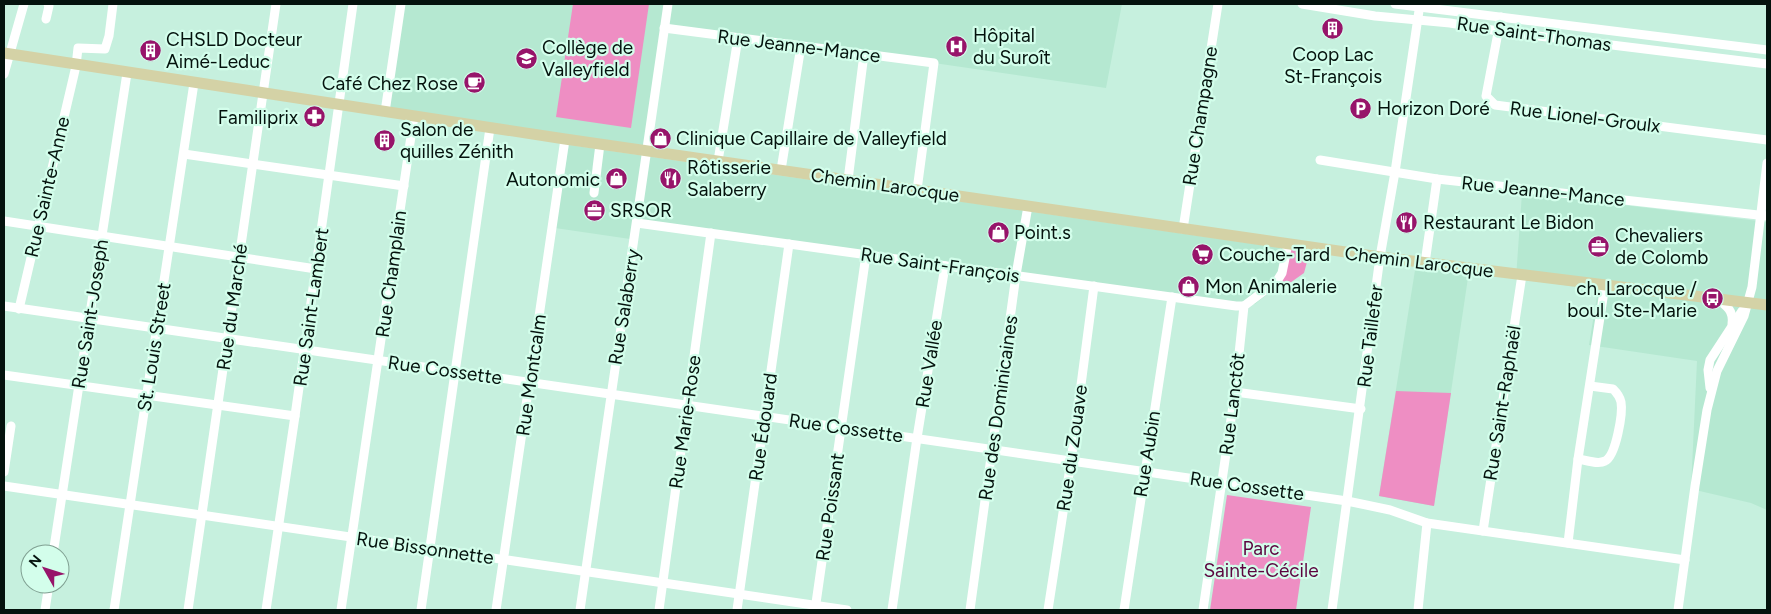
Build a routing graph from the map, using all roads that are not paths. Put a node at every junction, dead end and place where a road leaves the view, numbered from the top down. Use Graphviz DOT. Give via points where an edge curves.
graph roads {
  1 [pos="24,4"];
  2 [pos="48,4"];
  3 [pos="113,4"];
  4 [pos="276,4"];
  5 [pos="353,4"];
  6 [pos="401,4"];
  7 [pos="668,4"];
  8 [pos="1218,4"];
  9 [pos="1302,4"];
  10 [pos="1395,4"];
  11 [pos="1420,5"];
  12 [pos="1501,17"];
  13 [pos="46,18"];
  14 [pos="1418,20"];
  15 [pos="664,28"];
  16 [pos="1498,31"];
  17 [pos="738,38"];
  18 [pos="801,46"];
  19 [pos="1767,50"];
  20 [pos="7,54"];
  21 [pos="864,54"];
  22 [pos="1767,64"];
  23 [pos="76,66"];
  24 [pos="127,73"];
  25 [pos="4,74"];
  26 [pos="194,83"];
  27 [pos="264,94"];
  28 [pos="339,105"];
  29 [pos="385,112"];
  30 [pos="414,116"];
  31 [pos="490,128"];
  32 [pos="565,139"];
  33 [pos="1767,140"];
  34 [pos="600,144"];
  35 [pos="647,151"];
  36 [pos="184,154"];
  37 [pos="1320,160"];
  38 [pos="718,161"];
  39 [pos="1767,163"];
  40 [pos="253,164"];
  41 [pos="781,170"];
  42 [pos="1395,172"];
  43 [pos="328,175"];
  44 [pos="1437,179"];
  45 [pos="848,180"];
  46 [pos="404,186"];
  47 [pos="917,190"];
  48 [pos="594,193"];
  49 [pos="1028,206"];
  50 [pos="1764,216"];
  51 [pos="4,221"];
  52 [pos="637,223"];
  53 [pos="38,226"];
  54 [pos="1183,229"];
  55 [pos="711,233"];
  56 [pos="102,236"];
  57 [pos="789,244"];
  58 [pos="1288,244"];
  59 [pos="170,247"];
  60 [pos="866,255"];
  61 [pos="1380,257"];
  62 [pos="240,258"];
  63 [pos="1425,263"];
  64 [pos="946,266"];
  65 [pos="316,269"];
  66 [pos="1016,275"];
  67 [pos="1522,275"];
  68 [pos="1604,285"];
  69 [pos="1094,286"];
  70 [pos="1172,297"];
  71 [pos="1717,299"];
  72 [pos="1748,303"];
  73 [pos="4,306"];
  74 [pos="1244,306"];
  75 [pos="1767,306"];
  76 [pos="20,309"];
  77 [pos="90,319"];
  78 [pos="1731,327"];
  79 [pos="157,329"];
  80 [pos="228,339"];
  81 [pos="305,350"];
  82 [pos="378,360"];
  83 [pos="455,372"];
  84 [pos="4,375"];
  85 [pos="529,382"];
  86 [pos="79,386"];
  87 [pos="1590,386"];
  88 [pos="1235,392"];
  89 [pos="611,394"];
  90 [pos="147,395"];
  91 [pos="1710,396"];
  92 [pos="218,405"];
  93 [pos="687,405"];
  94 [pos="1360,409"];
  95 [pos="296,416"];
  96 [pos="765,416"];
  97 [pos="11,426"];
  98 [pos="842,428"];
  99 [pos="917,438"];
  100 [pos="994,449"];
  101 [pos="1578,459"];
  102 [pos="1071,461"];
  103 [pos="1144,471"];
  104 [pos="4,472"];
  105 [pos="1222,482"];
  106 [pos="4,486"];
  107 [pos="62,495"];
  108 [pos="1347,500"];
  109 [pos="130,505"];
  110 [pos="202,516"];
  111 [pos="1427,523"];
  112 [pos="279,527"];
  113 [pos="1482,531"];
  114 [pos="352,538"];
  115 [pos="1568,543"];
  116 [pos="55,544"];
  117 [pos="430,549"];
  118 [pos="503,560"];
  119 [pos="1685,560"];
  120 [pos="585,572"];
  121 [pos="663,583"];
  122 [pos="47,594"];
  123 [pos="739,594"];
  124 [pos="816,608"];
  125 [pos="45,610"];
  126 [pos="114,610"];
  127 [pos="188,610"];
  128 [pos="266,610"];
  129 [pos="341,610"];
  130 [pos="421,610"];
  131 [pos="496,610"];
  132 [pos="580,610"];
  133 [pos="659,610"];
  134 [pos="736,610"];
  135 [pos="847,610"];
  136 [pos="892,610"];
  137 [pos="970,610"];
  138 [pos="1048,610"];
  139 [pos="1124,610"];
  140 [pos="1203,610"];
  141 [pos="1332,610"];
  142 [pos="1418,610"];
  143 [pos="1678,610"];
  1 -- 20 [label="street"];
  2 -- 13 [label="street"];
  3 -- 23 [label="street, Rue Sainte-Anne" via="107,46 100,50 78,48"];
  4 -- 27 [label="street, Rue du Marché"];
  5 -- 28 [label="street, Rue Saint-Lambert"];
  6 -- 29 [label="street"];
  7 -- 15 [label="street, Rue Salaberry"];
  8 -- 54 [label="street, Rue Champagne"];
  9 -- 14 [label="street, Rue Saint-Thomas"];
  10 -- 11 [label="street, Rue Saint-Thomas"];
  11 -- 12 [label="street, Rue Saint-Thomas"];
  11 -- 14 [label="street, Rue Taillefer"];
  12 -- 16 [label="street, Rue Lionel-Groulx"];
  12 -- 19 [label="street, Rue Saint-Thomas"];
  14 -- 16 [label="street, Rue Saint-Thomas"];
  14 -- 42 [label="street, Rue Taillefer"];
  15 -- 17 [label="street, Rue Jeanne-Mance"];
  15 -- 35 [label="street, Rue Salaberry"];
  16 -- 22 [label="street, Rue Saint-Thomas"];
  16 -- 33 [label="street, Rue Lionel-Groulx" via="1486,96 1495,105"];
  17 -- 18 [label="street, Rue Jeanne-Mance"];
  17 -- 38 [label="street"];
  18 -- 21 [label="street, Rue Jeanne-Mance"];
  18 -- 41 [label="street"];
  20 -- 23 [label="main road, Chemin Larocque"];
  20 -- 25 [label="street"];
  21 -- 45 [label="street"];
  21 -- 47 [label="street, Rue Jeanne-Mance" via="934,63"];
  23 -- 24 [label="main road, Chemin Larocque"];
  23 -- 53 [label="street, Rue Sainte-Anne"];
  24 -- 26 [label="main road, Chemin Larocque"];
  24 -- 56 [label="street, Rue Saint-Joseph"];
  26 -- 27 [label="main road, Chemin Larocque"];
  26 -- 36 [label="street, St. Louis Street"];
  27 -- 28 [label="main road, Chemin Larocque"];
  27 -- 40 [label="street, Rue du Marché"];
  28 -- 29 [label="main road, Chemin Larocque"];
  28 -- 43 [label="street, Rue Saint-Lambert"];
  29 -- 30 [label="main road, Chemin Larocque"];
  30 -- 31 [label="main road, Chemin Larocque"];
  30 -- 46 [label="street, Rue Champlain"];
  31 -- 32 [label="main road, Chemin Larocque"];
  31 -- 83 [label="street"];
  32 -- 34 [label="main road, Chemin Larocque"];
  32 -- 85 [label="street, Rue Montcalm"];
  34 -- 35 [label="main road, Chemin Larocque"];
  34 -- 48 [label="street"];
  35 -- 38 [label="main road, Chemin Larocque"];
  35 -- 52 [label="street, Rue Salaberry"];
  36 -- 40 [label="street"];
  36 -- 59 [label="street, St. Louis Street"];
  37 -- 42 [label="street, Rue Jeanne-Mance"];
  38 -- 41 [label="main road, Chemin Larocque"];
  39 -- 50 [label="street"];
  40 -- 43 [label="street"];
  40 -- 62 [label="street, Rue du Marché"];
  41 -- 45 [label="main road, Chemin Larocque"];
  42 -- 44 [label="street, Rue Jeanne-Mance"];
  42 -- 61 [label="street, Rue Taillefer"];
  43 -- 46 [label="street"];
  43 -- 65 [label="street, Rue Saint-Lambert"];
  44 -- 50 [label="street, Rue Jeanne-Mance"];
  44 -- 63 [label="street"];
  45 -- 47 [label="main road, Chemin Larocque"];
  46 -- 82 [label="street, Rue Champlain"];
  47 -- 49 [label="main road, Chemin Larocque"];
  49 -- 54 [label="main road, Chemin Larocque"];
  49 -- 66 [label="street, Rue des Dominicaines"];
  50 -- 72 [label="street"];
  51 -- 53 [label="street"];
  52 -- 55 [label="street, Rue Saint-François"];
  52 -- 89 [label="street, Rue Salaberry"];
  53 -- 56 [label="street"];
  53 -- 76 [label="street, Rue Sainte-Anne"];
  54 -- 58 [label="main road, Chemin Larocque"];
  55 -- 57 [label="street, Rue Saint-François"];
  55 -- 93 [label="street, Rue Marie-Rose"];
  56 -- 59 [label="street"];
  56 -- 77 [label="street, Rue Saint-Joseph"];
  57 -- 60 [label="street, Rue Saint-François"];
  57 -- 96 [label="street, Rue Édouard"];
  58 -- 61 [label="main road, Chemin Larocque"];
  58 -- 74 [label="street" via="1282,273 1277,281"];
  59 -- 62 [label="street"];
  59 -- 79 [label="street, St. Louis Street"];
  60 -- 64 [label="street, Rue Saint-François"];
  60 -- 98 [label="street, Rue Poissant"];
  61 -- 63 [label="main road, Chemin Larocque"];
  61 -- 94 [label="street, Rue Taillefer"];
  62 -- 65 [label="street"];
  62 -- 80 [label="street, Rue du Marché"];
  63 -- 67 [label="main road, Chemin Larocque"];
  64 -- 66 [label="street, Rue Saint-François"];
  64 -- 99 [label="street, Rue Vallée"];
  65 -- 81 [label="street, Rue Saint-Lambert"];
  66 -- 69 [label="street, Rue Saint-François"];
  66 -- 100 [label="street, Rue des Dominicaines"];
  67 -- 68 [label="main road, Chemin Larocque"];
  67 -- 113 [label="street, Rue Saint-Raphaël"];
  68 -- 71 [label="main road, Chemin Larocque"];
  68 -- 87 [label="street"];
  69 -- 70 [label="street, Rue Saint-François"];
  69 -- 102 [label="street, Rue du Zouave"];
  70 -- 74 [label="street, Rue Saint-François"];
  70 -- 103 [label="street, Rue Aubin"];
  71 -- 72 [label="main road, Chemin Larocque"];
  71 -- 78 [label="street" via="1730,310 1733,317"];
  72 -- 75 [label="main road, Chemin Larocque"];
  72 -- 78 [label="street"];
  72 -- 91 [label="street"];
  73 -- 76 [label="street, Rue Cossette"];
  74 -- 88 [label="street, Rue Lanctôt"];
  76 -- 77 [label="street, Rue Cossette"];
  77 -- 79 [label="street, Rue Cossette"];
  77 -- 86 [label="street, Rue Saint-Joseph"];
  78 -- 91 [label="street" via="1710,360"];
  79 -- 80 [label="street, Rue Cossette"];
  79 -- 90 [label="street, St. Louis Street"];
  80 -- 81 [label="street, Rue Cossette"];
  80 -- 92 [label="street, Rue du Marché"];
  81 -- 82 [label="street, Rue Cossette"];
  81 -- 95 [label="street, Rue Saint-Lambert"];
  82 -- 83 [label="street, Rue Cossette"];
  82 -- 114 [label="street, Rue Champlain"];
  83 -- 85 [label="street, Rue Cossette"];
  83 -- 117 [label="street"];
  84 -- 86 [label="street"];
  85 -- 89 [label="street, Rue Cossette"];
  85 -- 118 [label="street, Rue Montcalm"];
  86 -- 90 [label="street"];
  86 -- 107 [label="street, Rue Saint-Joseph"];
  87 -- 101 [label="street"];
  87 -- 101 [label="street" via="1613,389 1619,397 1622,405 1616,445 1606,461"];
  88 -- 94 [label="street"];
  88 -- 105 [label="street, Rue Lanctôt"];
  89 -- 93 [label="street, Rue Cossette"];
  89 -- 120 [label="street, Rue Salaberry"];
  90 -- 92 [label="street"];
  90 -- 109 [label="street, St. Louis Street"];
  91 -- 119 [label="street"];
  92 -- 95 [label="street"];
  92 -- 110 [label="street, Rue du Marché"];
  93 -- 96 [label="street, Rue Cossette"];
  93 -- 121 [label="street, Rue Marie-Rose"];
  94 -- 108 [label="street, Rue Taillefer"];
  95 -- 112 [label="street, Rue Saint-Lambert"];
  96 -- 98 [label="street, Rue Cossette"];
  96 -- 123 [label="street, Rue Édouard"];
  97 -- 104 [label="street"];
  98 -- 99 [label="street, Rue Cossette"];
  98 -- 124 [label="street, Rue Poissant"];
  99 -- 100 [label="street, Rue Cossette"];
  99 -- 136 [label="street, Rue Vallée"];
  100 -- 102 [label="street, Rue Cossette"];
  100 -- 137 [label="street, Rue des Dominicaines"];
  101 -- 115 [label="street"];
  102 -- 103 [label="street, Rue Cossette"];
  102 -- 138 [label="street, Rue du Zouave"];
  103 -- 105 [label="street, Rue Cossette"];
  103 -- 139 [label="street, Rue Aubin"];
  105 -- 108 [label="street, Rue Cossette"];
  105 -- 140 [label="street, Rue Lanctôt"];
  106 -- 107 [label="street, Rue Bissonnette"];
  107 -- 109 [label="street, Rue Bissonnette"];
  107 -- 116 [label="street, Rue Saint-Joseph"];
  108 -- 111 [label="street, Rue Cossette"];
  108 -- 141 [label="street, Rue Taillefer"];
  109 -- 110 [label="street, Rue Bissonnette"];
  109 -- 126 [label="street, St. Louis Street"];
  110 -- 112 [label="street, Rue Bissonnette"];
  110 -- 127 [label="street, Rue du Marché"];
  111 -- 113 [label="street, Rue Cossette"];
  111 -- 142 [label="street"];
  112 -- 114 [label="street, Rue Bissonnette"];
  112 -- 128 [label="street, Rue Saint-Lambert"];
  113 -- 115 [label="street, Rue Cossette"];
  114 -- 117 [label="street, Rue Bissonnette"];
  114 -- 129 [label="street, Rue Champlain"];
  115 -- 119 [label="street, Rue Cossette"];
  117 -- 118 [label="street, Rue Bissonnette"];
  117 -- 130 [label="street"];
  118 -- 120 [label="street, Rue Bissonnette"];
  118 -- 131 [label="street, Rue Montcalm"];
  119 -- 143 [label="street"];
  120 -- 121 [label="street, Rue Bissonnette"];
  120 -- 132 [label="street, Rue Salaberry"];
  121 -- 123 [label="street, Rue Bissonnette"];
  121 -- 133 [label="street, Rue Marie-Rose"];
  122 -- 125 [label="street"];
  123 -- 124 [label="street, Rue Bissonnette"];
  123 -- 134 [label="street, Rue Édouard"];
  124 -- 135 [label="street, Rue Bissonnette"];
}
